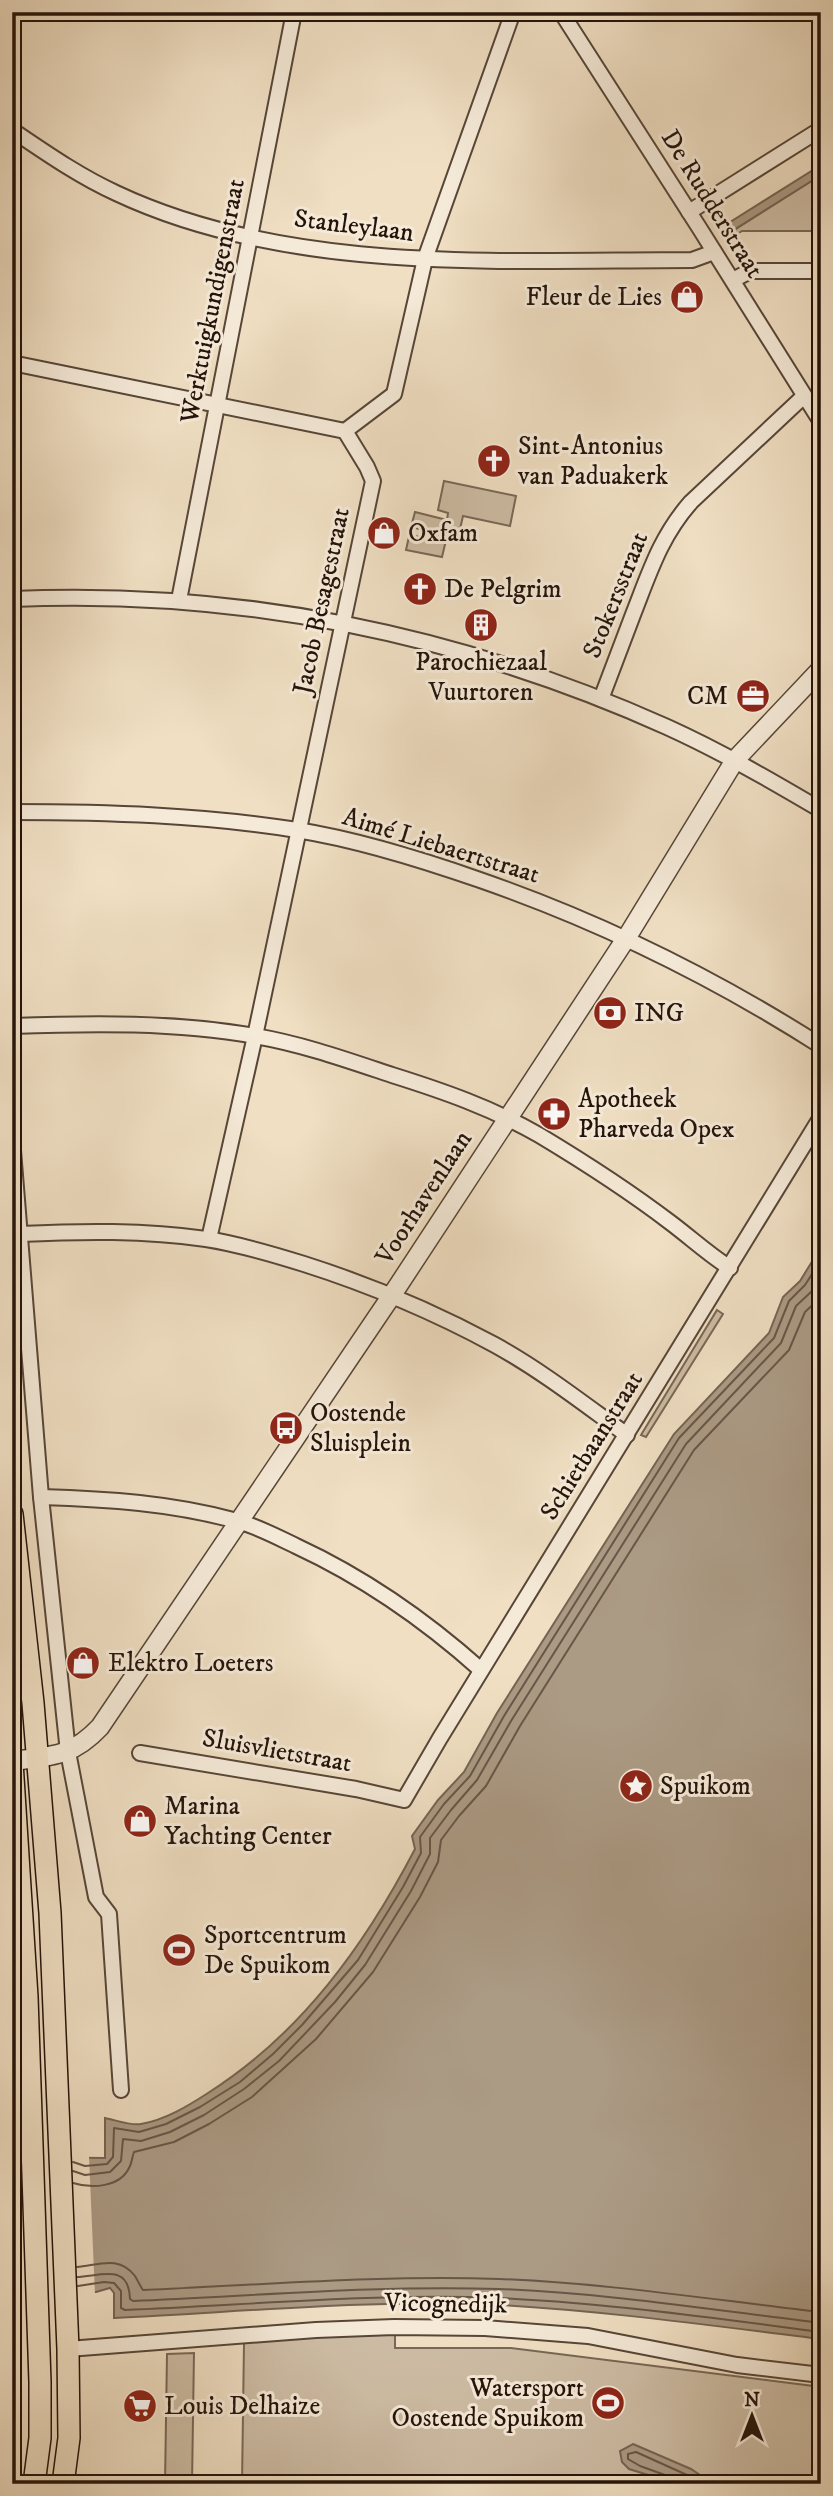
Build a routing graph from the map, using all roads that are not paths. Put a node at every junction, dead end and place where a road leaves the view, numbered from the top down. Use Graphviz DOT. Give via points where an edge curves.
graph roads {
  1 [pos="294,12"];
  2 [pos="513,12"];
  3 [pos="561,12"];
  4 [pos="12,130"];
  5 [pos="821,130"];
  6 [pos="689,212"];
  7 [pos="250,238"];
  8 [pos="714,252"];
  9 [pos="425,259"];
  10 [pos="821,271"];
  11 [pos="733,280"];
  12 [pos="12,363"];
  13 [pos="804,396"];
  14 [pos="217,404"];
  15 [pos="821,422"];
  16 [pos="345,430"];
  17 [pos="12,599"];
  18 [pos="179,600"];
  19 [pos="342,623"];
  20 [pos="821,669"];
  21 [pos="601,699"];
  22 [pos="735,760"];
  23 [pos="821,810"];
  24 [pos="12,812"];
  25 [pos="298,830"];
  26 [pos="627,937"];
  27 [pos="12,1026"];
  28 [pos="255,1036"];
  29 [pos="821,1046"];
  30 [pos="821,1116"];
  31 [pos="508,1118"];
  32 [pos="12,1138"];
  33 [pos="20,1234"];
  34 [pos="209,1240"];
  35 [pos="730,1268"];
  36 [pos="392,1295"];
  37 [pos="627,1435"];
  38 [pos="41,1497"];
  39 [pos="12,1514"];
  40 [pos="239,1521"];
  41 [pos="481,1670"];
  42 [pos="68,1752"];
  43 [pos="140,1753"];
  44 [pos="37,1758"];
  45 [pos="12,1761"];
  46 [pos="404,1800"];
  47 [pos="121,2090"];
  48 [pos="68,2349"];
  49 [pos="821,2375"];
  50 [pos="34,2484"];
  51 [pos="63,2484"];
  1 -- 7 [label="street, Werktuigkundigenstraat"];
  2 -- 9 [label="street"];
  3 -- 6 [label="street, De Rudderstraat"];
  4 -- 7 [label="street, Stanleylaan" via="117,194"];
  5 -- 6 [label="street"];
  6 -- 8 [label="street, De Rudderstraat"];
  7 -- 9 [label="street, Stanleylaan"];
  7 -- 14 [label="street, Werktuigkundigenstraat"];
  8 -- 9 [label="street, Stanleylaan" via="692,260"];
  8 -- 11 [label="street, De Rudderstraat"];
  9 -- 16 [label="street" via="394,394"];
  10 -- 11 [label="street" via="750,271"];
  11 -- 13 [label="street, De Rudderstraat"];
  12 -- 14 [label="street"];
  13 -- 15 [label="street, De Rudderstraat"];
  13 -- 21 [label="street, Stokersstraat" via="675,520"];
  14 -- 16 [label="street"];
  14 -- 18 [label="street, Werktuigkundigenstraat"];
  16 -- 19 [label="street, Jacob Besagestraat" via="373,481"];
  17 -- 18 [label="street"];
  18 -- 19 [label="street"];
  19 -- 21 [label="street" via="471,655"];
  19 -- 25 [label="street, Jacob Besagestraat"];
  20 -- 22 [label="street, Voorhavenlaan"];
  21 -- 22 [label="street"];
  22 -- 23 [label="street"];
  22 -- 26 [label="street, Voorhavenlaan"];
  24 -- 25 [label="street, Aimé Liebaertstraat" via="124,813"];
  25 -- 26 [label="street, Aimé Liebaertstraat" via="447,868"];
  25 -- 28 [label="street, Jacob Besagestraat"];
  26 -- 29 [label="street, Aimé Liebaertstraat" via="748,1000"];
  26 -- 31 [label="street, Voorhavenlaan"];
  27 -- 28 [label="street" via="143,1025"];
  28 -- 31 [label="street" via="461,1097"];
  28 -- 34 [label="street, Jacob Besagestraat"];
  30 -- 35 [label="street, Schietbaanstraat"];
  31 -- 35 [label="street" via="608,1178"];
  31 -- 36 [label="street, Voorhavenlaan"];
  32 -- 33 [label="street"];
  33 -- 34 [label="street" via="84,1231"];
  33 -- 38 [label="street"];
  34 -- 36 [label="street" via="266,1253"];
  35 -- 37 [label="street, Schietbaanstraat"];
  36 -- 37 [label="street" via="496,1346"];
  36 -- 40 [label="street, Voorhavenlaan"];
  37 -- 41 [label="street, Schietbaanstraat"];
  38 -- 40 [label="street" via="160,1505"];
  38 -- 42 [label="street"];
  39 -- 44 [label="main road"];
  40 -- 41 [label="street" via="337,1566 393,1599"];
  40 -- 42 [label="street, Voorhavenlaan" via="100,1727 87,1742"];
  41 -- 46 [label="street, Schietbaanstraat"];
  42 -- 44 [label="street"];
  42 -- 47 [label="street" via="96,1897 109,1914"];
  43 -- 46 [label="street, Sluisvlietstraat"];
  44 -- 45 [label="street"];
  44 -- 48 [label="main road" via="50,1913"];
  45 -- 50 [label="main road" via="33,2156 40,2438"];
  48 -- 49 [label="street, Vicognedijk" via="316,2330 485,2328 588,2336 737,2365"];
  48 -- 51 [label="main road" via="69,2438"];
}
